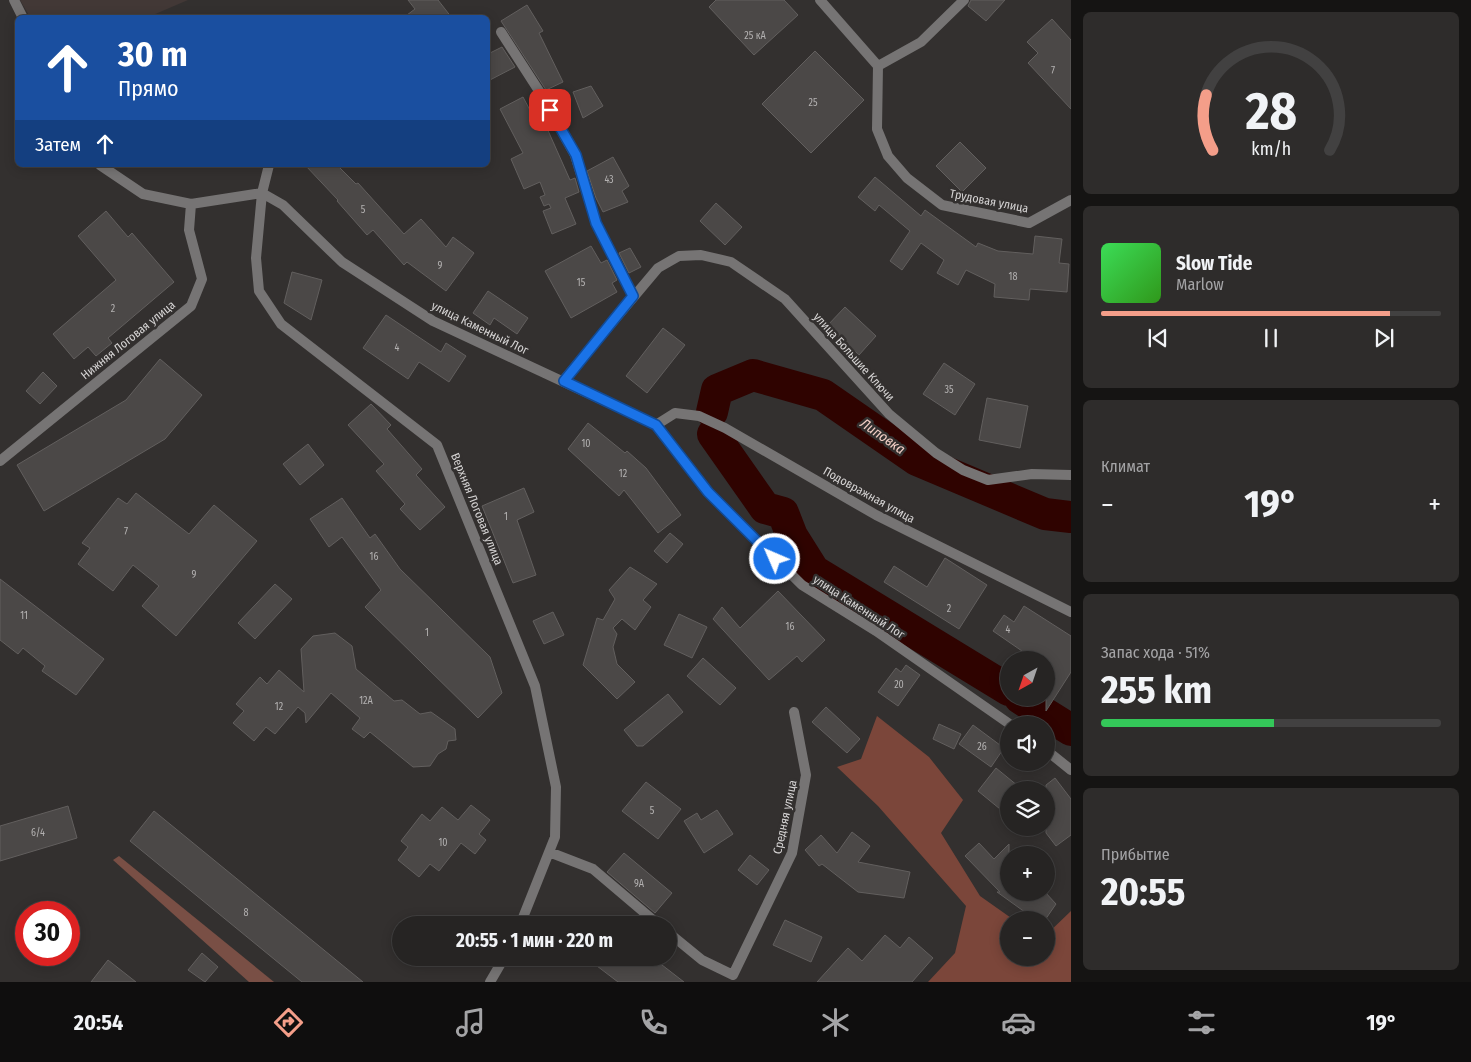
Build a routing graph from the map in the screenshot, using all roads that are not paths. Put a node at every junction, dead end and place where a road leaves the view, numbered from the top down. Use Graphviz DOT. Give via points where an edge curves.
graph roads {
  1 [pos="14,0"];
  2 [pos="820,0"];
  3 [pos="964,0"];
  4 [pos="22,15"];
  5 [pos="501,32"];
  6 [pos="878,66"];
  7 [pos="103,167"];
  8 [pos="268,167"];
  9 [pos="262,193"];
  10 [pos="1071,200"];
  11 [pos="191,204"];
  12 [pos="633,296"];
  13 [pos="564,381"];
  14 [pos="656,425"];
  15 [pos="0,461"];
  16 [pos="1071,475"];
  17 [pos="1071,612"];
  18 [pos="794,712"];
  19 [pos="1000,717"];
  20 [pos="1055,757"];
  21 [pos="1071,770"];
  22 [pos="549,852"];
  23 [pos="524,916"];
  24 [pos="648,916"];
  25 [pos="677,940"];
  26 [pos="499,966"];
  27 [pos="490,982"];
  1 -- 4 [label="street"];
  2 -- 6 [label="street"];
  3 -- 6 [label="street" via="921,42"];
  5 -- 12 [label="street" via="576,155 596,223"];
  6 -- 10 [label="street, Трудовая улица" via="877,129 888,156 906,178 942,206 1029,223"];
  7 -- 11 [label="street" via="143,194"];
  8 -- 9 [label="street"];
  9 -- 11 [label="street"];
  9 -- 13 [label="street, улица Каменный Лог" via="283,205 342,262 433,321"];
  9 -- 22 [label="street, Верхняя Логовая улица" via="256,258 259,291 281,324 437,445 535,686 556,787 556,837"];
  11 -- 15 [label="street, Нижняя Логовая улица" via="189,230 202,279 190,306"];
  12 -- 13 [label="street, улица Большие Ключи"];
  12 -- 16 [label="street, улица Большие Ключи" via="658,268 679,256 701,255 731,262 786,299 889,414 936,453 963,470 988,480 1032,474"];
  13 -- 14 [label="street, улица Каменный Лог"];
  14 -- 17 [label="street, Подовражная улица" via="675,413 699,416 876,516"];
  14 -- 19 [label="street, улица Каменный Лог" via="708,492 802,585 876,631"];
  18 -- 25 [label="street, Средняя улица" via="806,775 792,853 733,974 702,960"];
  20 -- 21 [label="street"];
  22 -- 23 [label="street, Верхняя Логовая улица"];
  22 -- 24 [label="street" via="593,869"];
  26 -- 27 [label="street"];
}
